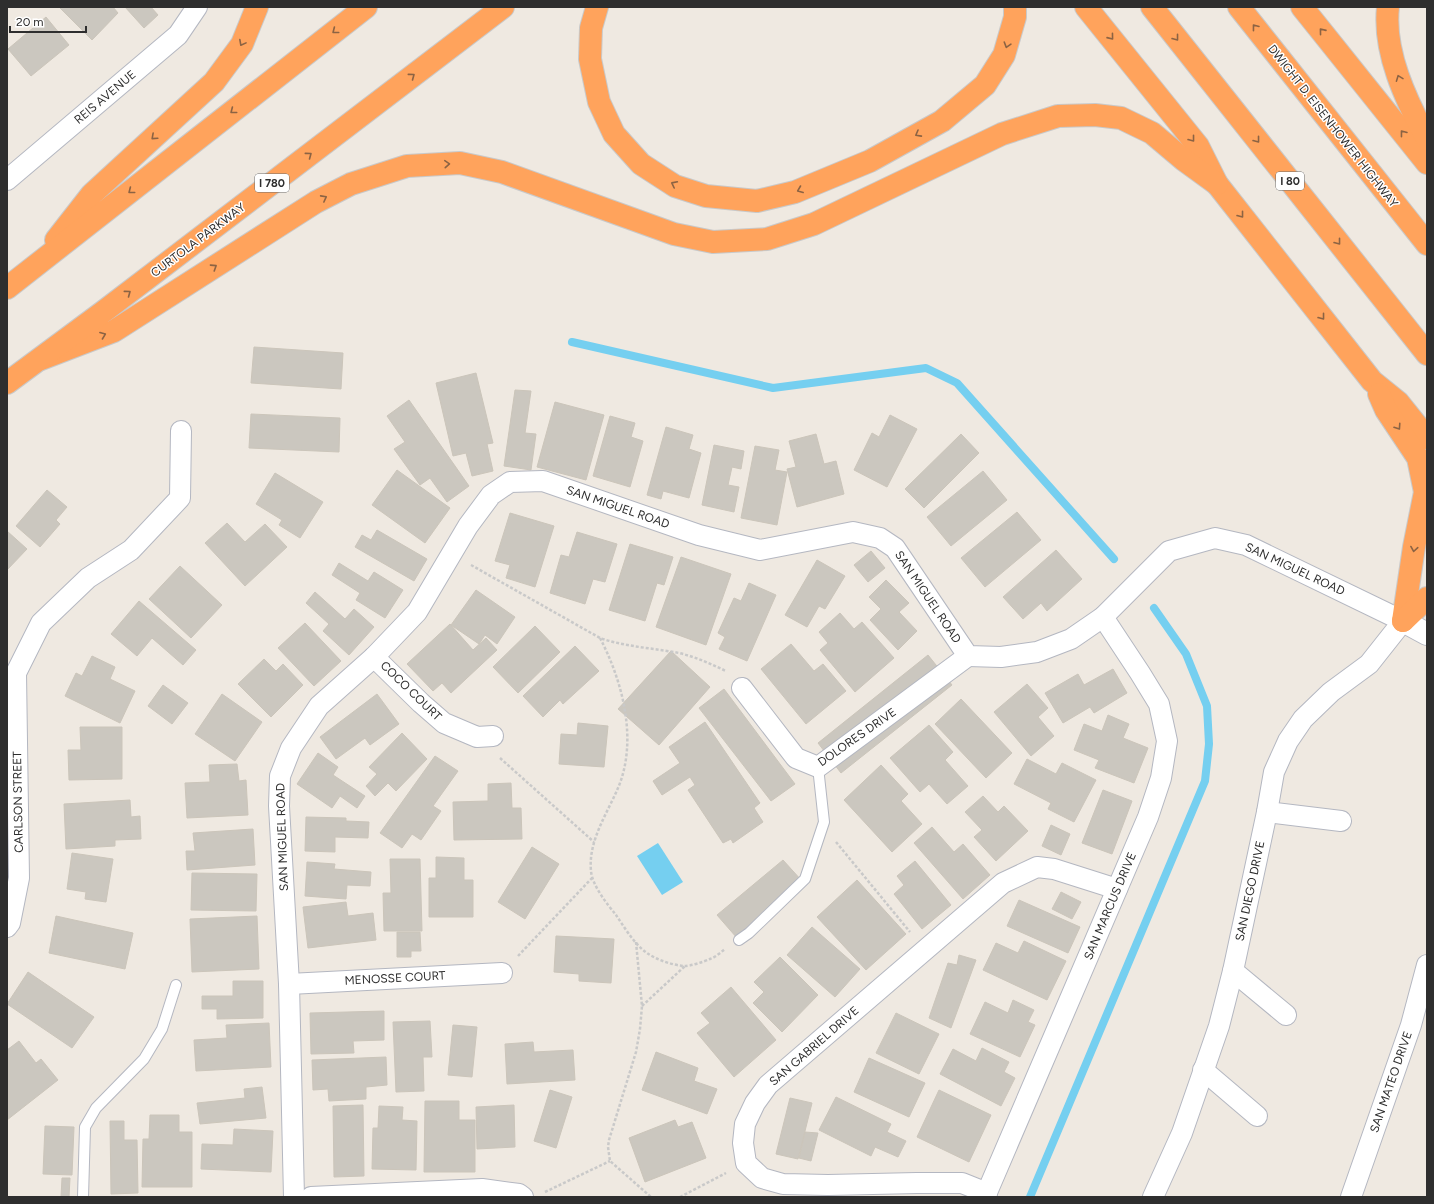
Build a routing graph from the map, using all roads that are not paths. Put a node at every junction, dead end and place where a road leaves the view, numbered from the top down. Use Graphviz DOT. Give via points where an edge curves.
graph roads {
  1 [pos="197,7"];
  2 [pos="257,7"];
  3 [pos="366,7"];
  4 [pos="503,7"];
  5 [pos="597,7"];
  6 [pos="1015,7"];
  7 [pos="1086,7"];
  8 [pos="1152,7"];
  9 [pos="1239,7"];
  10 [pos="1302,7"];
  11 [pos="1388,7"];
  12 [pos="1427,139"];
  13 [pos="1427,163"];
  14 [pos="7,180"];
  15 [pos="1217,184"];
  16 [pos="1427,244"];
  17 [pos="36,265"];
  18 [pos="7,288"];
  19 [pos="1427,354"];
  20 [pos="41,359"];
  21 [pos="1372,380"];
  22 [pos="7,383"];
  23 [pos="181,431"];
  24 [pos="1427,438"];
  25 [pos="1427,598"];
  26 [pos="1103,617"];
  27 [pos="1403,621"];
  28 [pos="1427,634"];
  29 [pos="374,656"];
  30 [pos="968,656"];
  31 [pos="742,688"];
  32 [pos="485,736"];
  33 [pos="818,767"];
  34 [pos="1267,812"];
  35 [pos="1340,821"];
  36 [pos="1117,889"];
  37 [pos="7,927"];
  38 [pos="739,940"];
  39 [pos="1427,965"];
  40 [pos="1233,971"];
  41 [pos="502,973"];
  42 [pos="289,984"];
  43 [pos="176,985"];
  44 [pos="1286,1015"];
  45 [pos="1204,1070"];
  46 [pos="1257,1116"];
  47 [pos="532,1195"];
  48 [pos="986,1195"];
  49 [pos="83,1197"];
  50 [pos="294,1197"];
  51 [pos="312,1197"];
  52 [pos="1153,1197"];
  53 [pos="1351,1197"];
  1 -- 14 [label="street, REIS AVENUE" via="178,35"];
  2 -- 17 [label="highway, one-way" via="242,44 214,82 92,194"];
  3 -- 17 [label="highway, one-way"];
  20 -- 4 [label="highway, CURTOLA PARKWAY / I 780, one-way"];
  6 -- 5 [label="highway, one-way" via="1015,17 1004,55 985,85 942,121 870,160 795,192 757,201 706,196 675,186 641,164 614,134 599,102 590,58 591,28"];
  7 -- 15 [label="highway, one-way" via="1198,146"];
  8 -- 19 [label="highway, I 80, one-way"];
  16 -- 9 [label="highway, DWIGHT D. EISENHOWER HIGHWAY, one-way"];
  13 -- 10 [label="highway, one-way"];
  12 -- 11 [label="highway, one-way" via="1413,113 1394,66 1387,21"];
  20 -- 15 [label="highway, one-way" via="114,331 316,202 351,184 407,166 460,163 502,172 674,234 713,242 767,239 814,224 1002,134 1058,116 1095,114 1121,118 1152,133"];
  15 -- 21 [label="highway, one-way"];
  17 -- 18 [label="highway"];
  20 -- 22 [label="highway, CURTOLA PARKWAY / I 780"];
  21 -- 24 [label="highway" via="1398,402"];
  21 -- 27 [label="highway, one-way" via="1386,410 1418,458 1424,492"];
  23 -- 37 [label="street, CARLSON STREET" via="180,498 131,550 88,578 41,623 16,674 19,878"];
  25 -- 27 [label="highway"];
  26 -- 27 [label="street, SAN MIGUEL ROAD" via="1170,550 1215,538 1246,545"];
  26 -- 30 [label="street, SAN MIGUEL ROAD" via="1071,639 1037,652 1001,657"];
  26 -- 36 [label="street, SAN MARCUS DRIVE" via="1158,704 1167,741 1161,778 1148,817"];
  27 -- 28 [label="street"];
  27 -- 34 [label="street, SAN DIEGO DRIVE" via="1368,664 1331,692 1303,719 1288,741 1274,772"];
  29 -- 30 [label="street, SAN MIGUEL ROAD" via="417,612 468,526 490,495 510,482 543,481 699,535 760,550 853,532 880,538 895,548"];
  29 -- 32 [label="street, COCO COURT" via="444,723"];
  29 -- 42 [label="street, SAN MIGUEL ROAD" via="319,706 291,748 280,776 279,806"];
  30 -- 33 [label="street, DOLORES DRIVE"];
  31 -- 33 [label="street, DOLORES DRIVE" via="796,758"];
  33 -- 38 [label="lane" via="824,822 805,879"];
  34 -- 35 [label="street"];
  34 -- 40 [label="street, SAN DIEGO DRIVE"];
  36 -- 48 [label="street, SAN MARCUS DRIVE"];
  36 -- 48 [label="street, SAN GABRIEL DRIVE" via="1054,869 1036,867 1003,883 768,1086 755,1103 745,1124 743,1143 746,1163 762,1178 783,1184 962,1183"];
  39 -- 53 [label="street, SAN MATEO DRIVE" via="1411,1025"];
  40 -- 44 [label="street"];
  40 -- 45 [label="street, SAN DIEGO DRIVE"];
  41 -- 42 [label="street, MENOSSE COURT"];
  42 -- 50 [label="street, SAN MIGUEL ROAD"];
  43 -- 49 [label="lane" via="162,1029 144,1059 96,1108 85,1127"];
  45 -- 46 [label="street"];
  45 -- 52 [label="street, SAN DIEGO DRIVE" via="1182,1133"];
  47 -- 51 [label="street" via="482,1189"];
}
